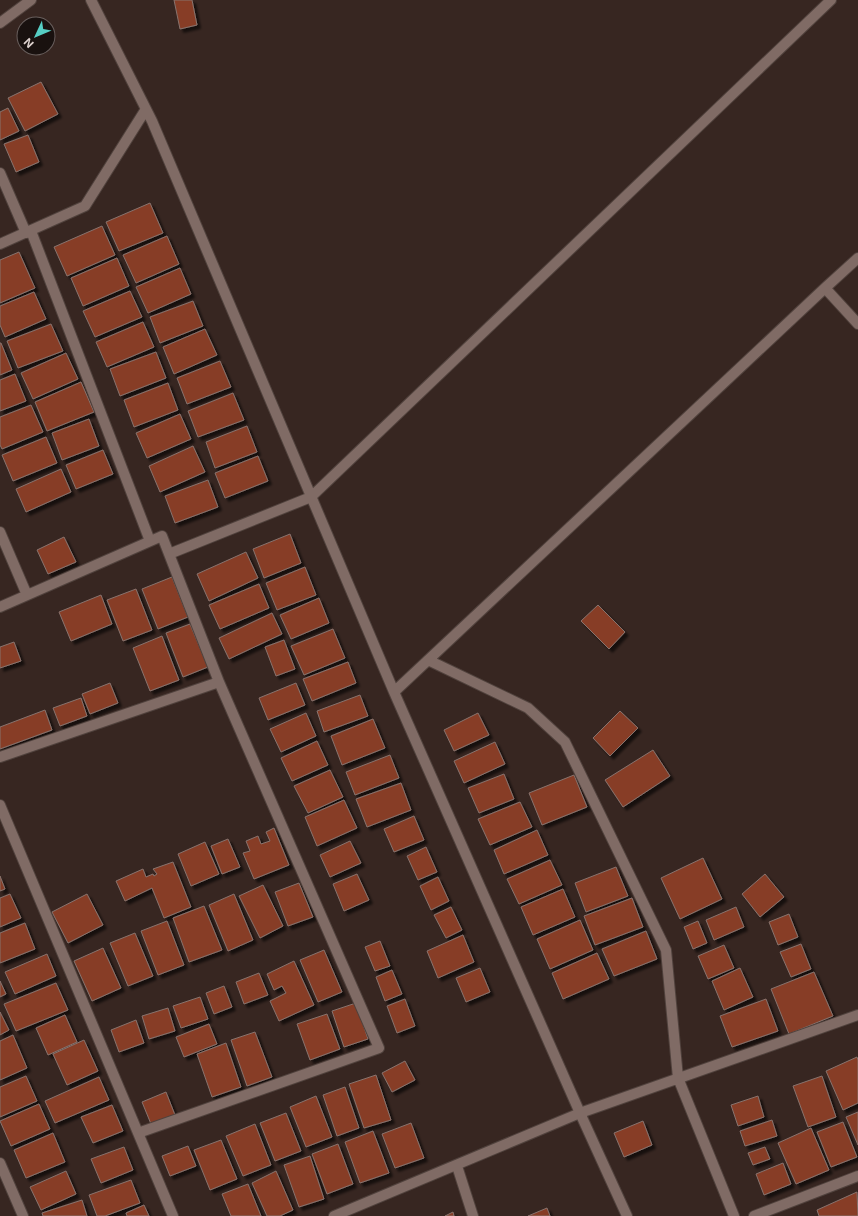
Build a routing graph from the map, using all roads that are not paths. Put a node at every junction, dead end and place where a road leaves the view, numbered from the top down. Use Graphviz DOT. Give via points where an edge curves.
graph roads {
  1 [pos="31,0"];
  2 [pos="92,0"];
  3 [pos="831,0"];
  4 [pos="0,24"];
  5 [pos="146,109"];
  6 [pos="0,173"];
  7 [pos="26,233"];
  8 [pos="0,244"];
  9 [pos="858,258"];
  10 [pos="824,288"];
  11 [pos="858,324"];
  12 [pos="311,497"];
  13 [pos="0,532"];
  14 [pos="150,541"];
  15 [pos="169,554"];
  16 [pos="27,595"];
  17 [pos="0,607"];
  18 [pos="428,660"];
  19 [pos="218,682"];
  20 [pos="394,692"];
  21 [pos="0,757"];
  22 [pos="0,805"];
  23 [pos="858,1015"];
  24 [pos="678,1078"];
  25 [pos="580,1113"];
  26 [pos="138,1133"];
  27 [pos="0,1164"];
  28 [pos="457,1166"];
  29 [pos="858,1176"];
  30 [pos="23,1216"];
  31 [pos="173,1216"];
  32 [pos="334,1216"];
  33 [pos="474,1216"];
  34 [pos="627,1216"];
  35 [pos="734,1216"];
  36 [pos="754,1216"];
  1 -- 4 [label="street"];
  2 -- 5 [label="street"];
  3 -- 12 [label="street"];
  5 -- 7 [label="street" via="85,206"];
  5 -- 12 [label="street"];
  6 -- 7 [label="street"];
  7 -- 8 [label="street"];
  7 -- 14 [label="street" via="31,231"];
  9 -- 10 [label="street"];
  10 -- 11 [label="street"];
  10 -- 18 [label="street"];
  12 -- 15 [label="street"];
  12 -- 20 [label="street"];
  13 -- 16 [label="street"];
  14 -- 15 [label="street" via="162,536"];
  14 -- 16 [label="street"];
  15 -- 19 [label="street"];
  16 -- 17 [label="street"];
  18 -- 20 [label="street"];
  18 -- 24 [label="street" via="528,708 565,742 666,950"];
  19 -- 21 [label="street"];
  19 -- 26 [label="street" via="379,1048"];
  20 -- 25 [label="street"];
  22 -- 26 [label="street"];
  23 -- 24 [label="street"];
  24 -- 25 [label="street"];
  24 -- 35 [label="street"];
  25 -- 28 [label="street"];
  25 -- 34 [label="street"];
  26 -- 31 [label="street"];
  27 -- 30 [label="street"];
  28 -- 32 [label="street"];
  28 -- 33 [label="street"];
  29 -- 36 [label="street"];
}
